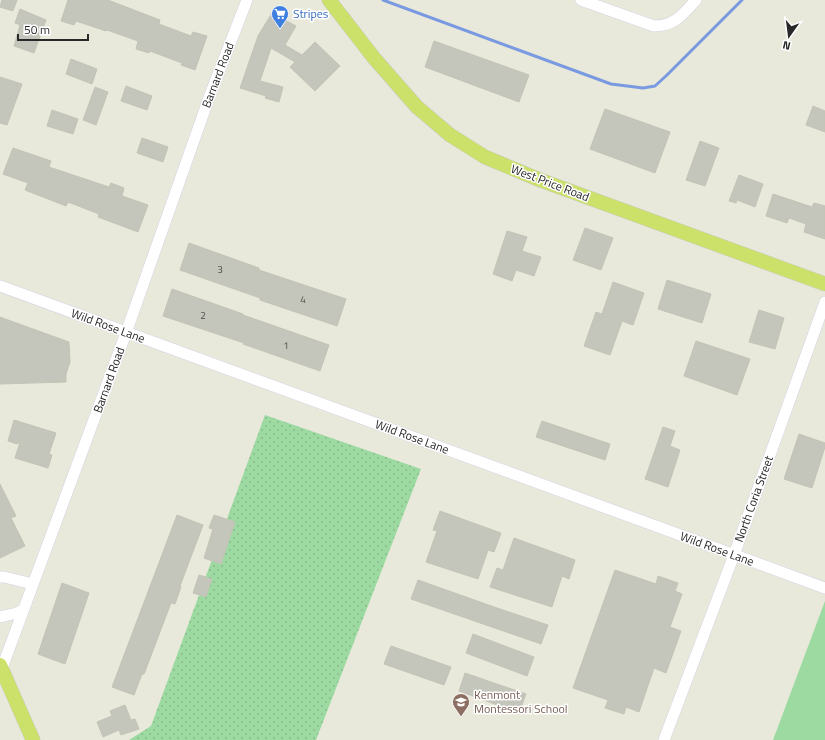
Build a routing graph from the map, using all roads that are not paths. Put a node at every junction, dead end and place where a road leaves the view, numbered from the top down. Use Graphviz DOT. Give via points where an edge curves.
graph roads {
  1 [pos="247,0"];
  2 [pos="329,0"];
  3 [pos="581,0"];
  4 [pos="696,0"];
  5 [pos="825,284"];
  6 [pos="0,286"];
  7 [pos="825,302"];
  8 [pos="126,333"];
  9 [pos="734,555"];
  10 [pos="0,577"];
  11 [pos="33,584"];
  12 [pos="825,588"];
  13 [pos="24,609"];
  14 [pos="0,617"];
  15 [pos="1,667"];
  16 [pos="33,740"];
  17 [pos="664,740"];
  1 -- 8 [label="street, Barnard Road" via="210,95"];
  2 -- 5 [label="main road, West Price Road" via="371,55 417,107 450,134 485,157 540,180"];
  3 -- 4 [label="street" via="654,26 672,23"];
  6 -- 8 [label="street, Wild Rose Lane"];
  7 -- 9 [label="street, North Coria Street"];
  8 -- 9 [label="street, Wild Rose Lane"];
  8 -- 11 [label="street, Barnard Road"];
  9 -- 12 [label="street, Wild Rose Lane"];
  9 -- 17 [label="street, North Coria Street"];
  10 -- 11 [label="street"];
  11 -- 13 [label="street, Barnard Road"];
  13 -- 14 [label="street"];
  13 -- 15 [label="street, Barnard Road"];
  15 -- 16 [label="main road"];
}
